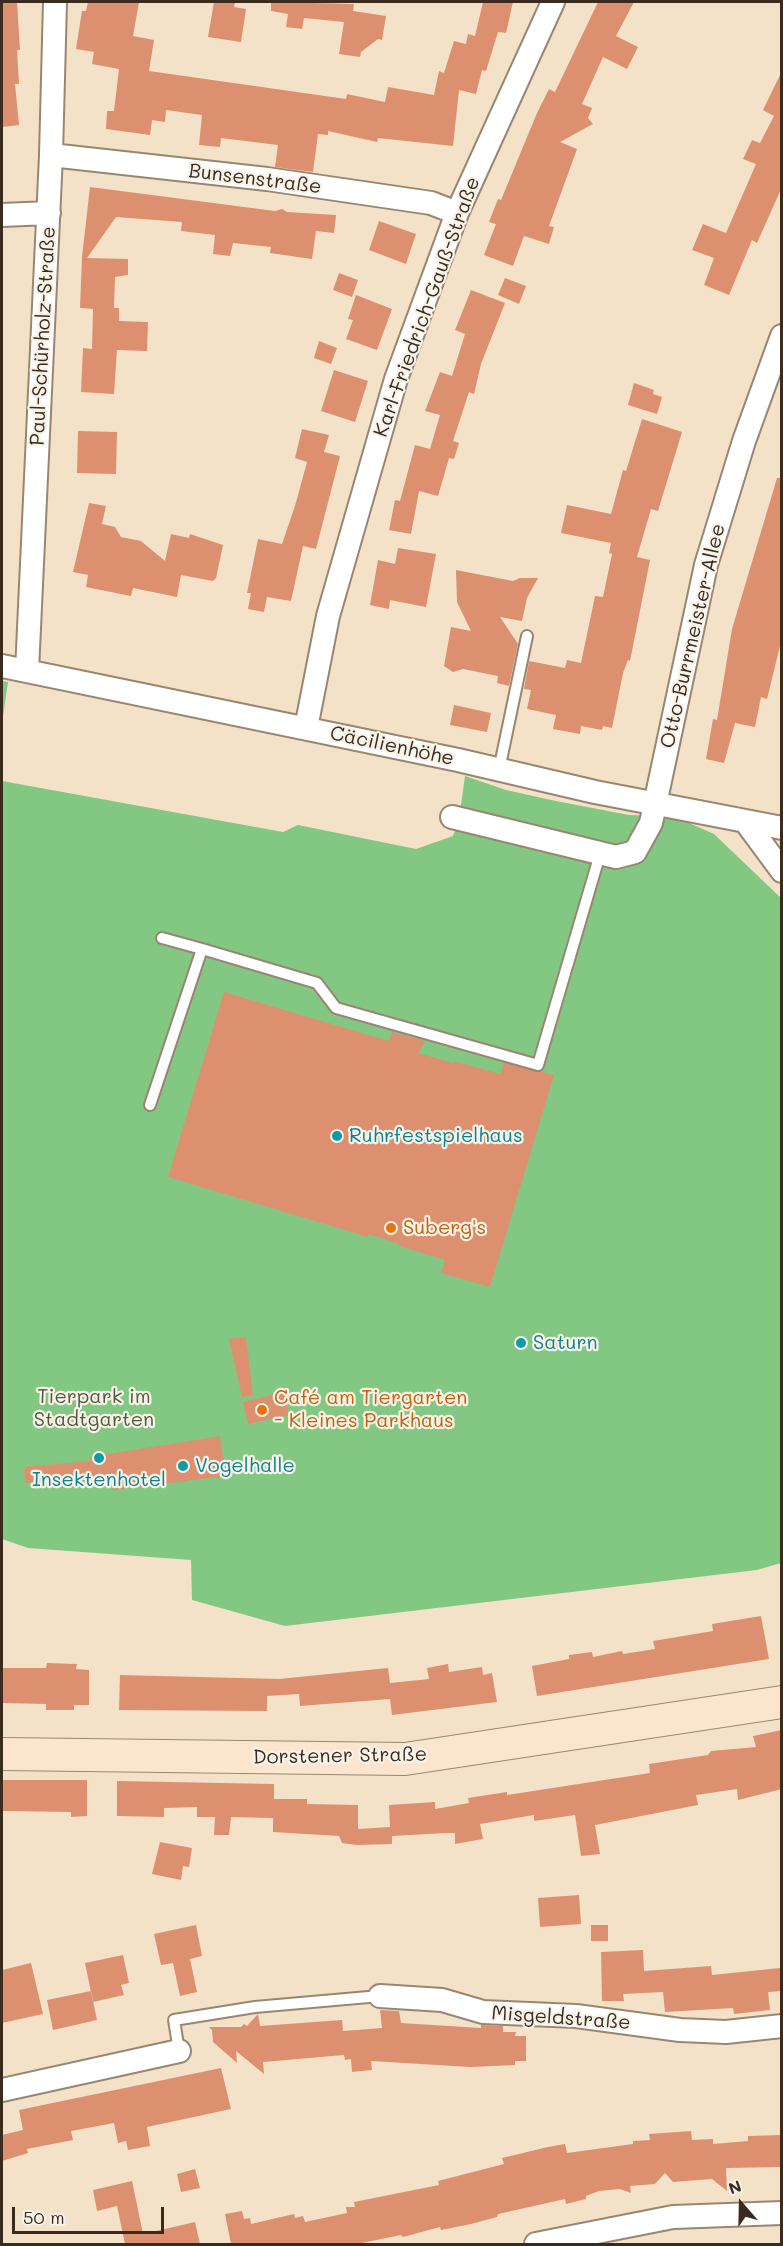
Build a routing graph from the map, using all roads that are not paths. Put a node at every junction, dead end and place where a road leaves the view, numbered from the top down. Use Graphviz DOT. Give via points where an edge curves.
graph roads {
  1 [pos="55,2"];
  2 [pos="553,2"];
  3 [pos="51,155"];
  4 [pos="49,213"];
  5 [pos="456,213"];
  6 [pos="2,215"];
  7 [pos="782,336"];
  8 [pos="527,636"];
  9 [pos="2,666"];
  10 [pos="27,671"];
  11 [pos="306,728"];
  12 [pos="499,771"];
  13 [pos="655,802"];
  14 [pos="452,817"];
  15 [pos="745,821"];
  16 [pos="782,828"];
  17 [pos="600,854"];
  18 [pos="782,871"];
  19 [pos="162,938"];
  20 [pos="202,950"];
  21 [pos="150,1105"];
  22 [pos="782,1702"];
  23 [pos="2,1754"];
  24 [pos="381,1996"];
  25 [pos="782,2026"];
  26 [pos="179,2051"];
  27 [pos="2,2090"];
  28 [pos="782,2213"];
  29 [pos="536,2244"];
  1 -- 3 [label="street, Paul-Schürholz-Straße"];
  2 -- 5 [label="street, Karl-Friedrich-Gauß-Straße"];
  3 -- 4 [label="street, Paul-Schürholz-Straße"];
  3 -- 5 [label="street, Bunsenstraße" via="267,179 431,203"];
  4 -- 6 [label="street"];
  4 -- 10 [label="street, Paul-Schürholz-Straße"];
  5 -- 11 [label="street, Karl-Friedrich-Gauß-Straße" via="393,390 328,615"];
  7 -- 13 [label="street, Otto-Burrmeister-Allee" via="706,565"];
  8 -- 12 [label="lane"];
  9 -- 10 [label="street, Cäcilienhöhe"];
  10 -- 11 [label="street, Cäcilienhöhe"];
  11 -- 12 [label="street, Cäcilienhöhe"];
  12 -- 13 [label="street, Cäcilienhöhe"];
  13 -- 15 [label="street, Cäcilienhöhe"];
  13 -- 17 [label="street, Otto-Burrmeister-Allee" via="651,823 635,852 616,857"];
  14 -- 17 [label="street"];
  15 -- 16 [label="street, Cäcilienhöhe"];
  15 -- 18 [label="street"];
  17 -- 20 [label="lane" via="538,1065 336,1008 317,983"];
  19 -- 20 [label="lane"];
  20 -- 21 [label="lane"];
  22 -- 23 [label="main road, Dorstener Straße" via="405,1759"];
  24 -- 25 [label="street, Misgeldstraße" via="442,2000 483,2012 576,2016 680,2030 726,2032"];
  24 -- 26 [label="lane, Misgeldstraße" via="235,2009 174,2020"];
  26 -- 27 [label="street"];
  28 -- 29 [label="street" via="673,2217"];
}
